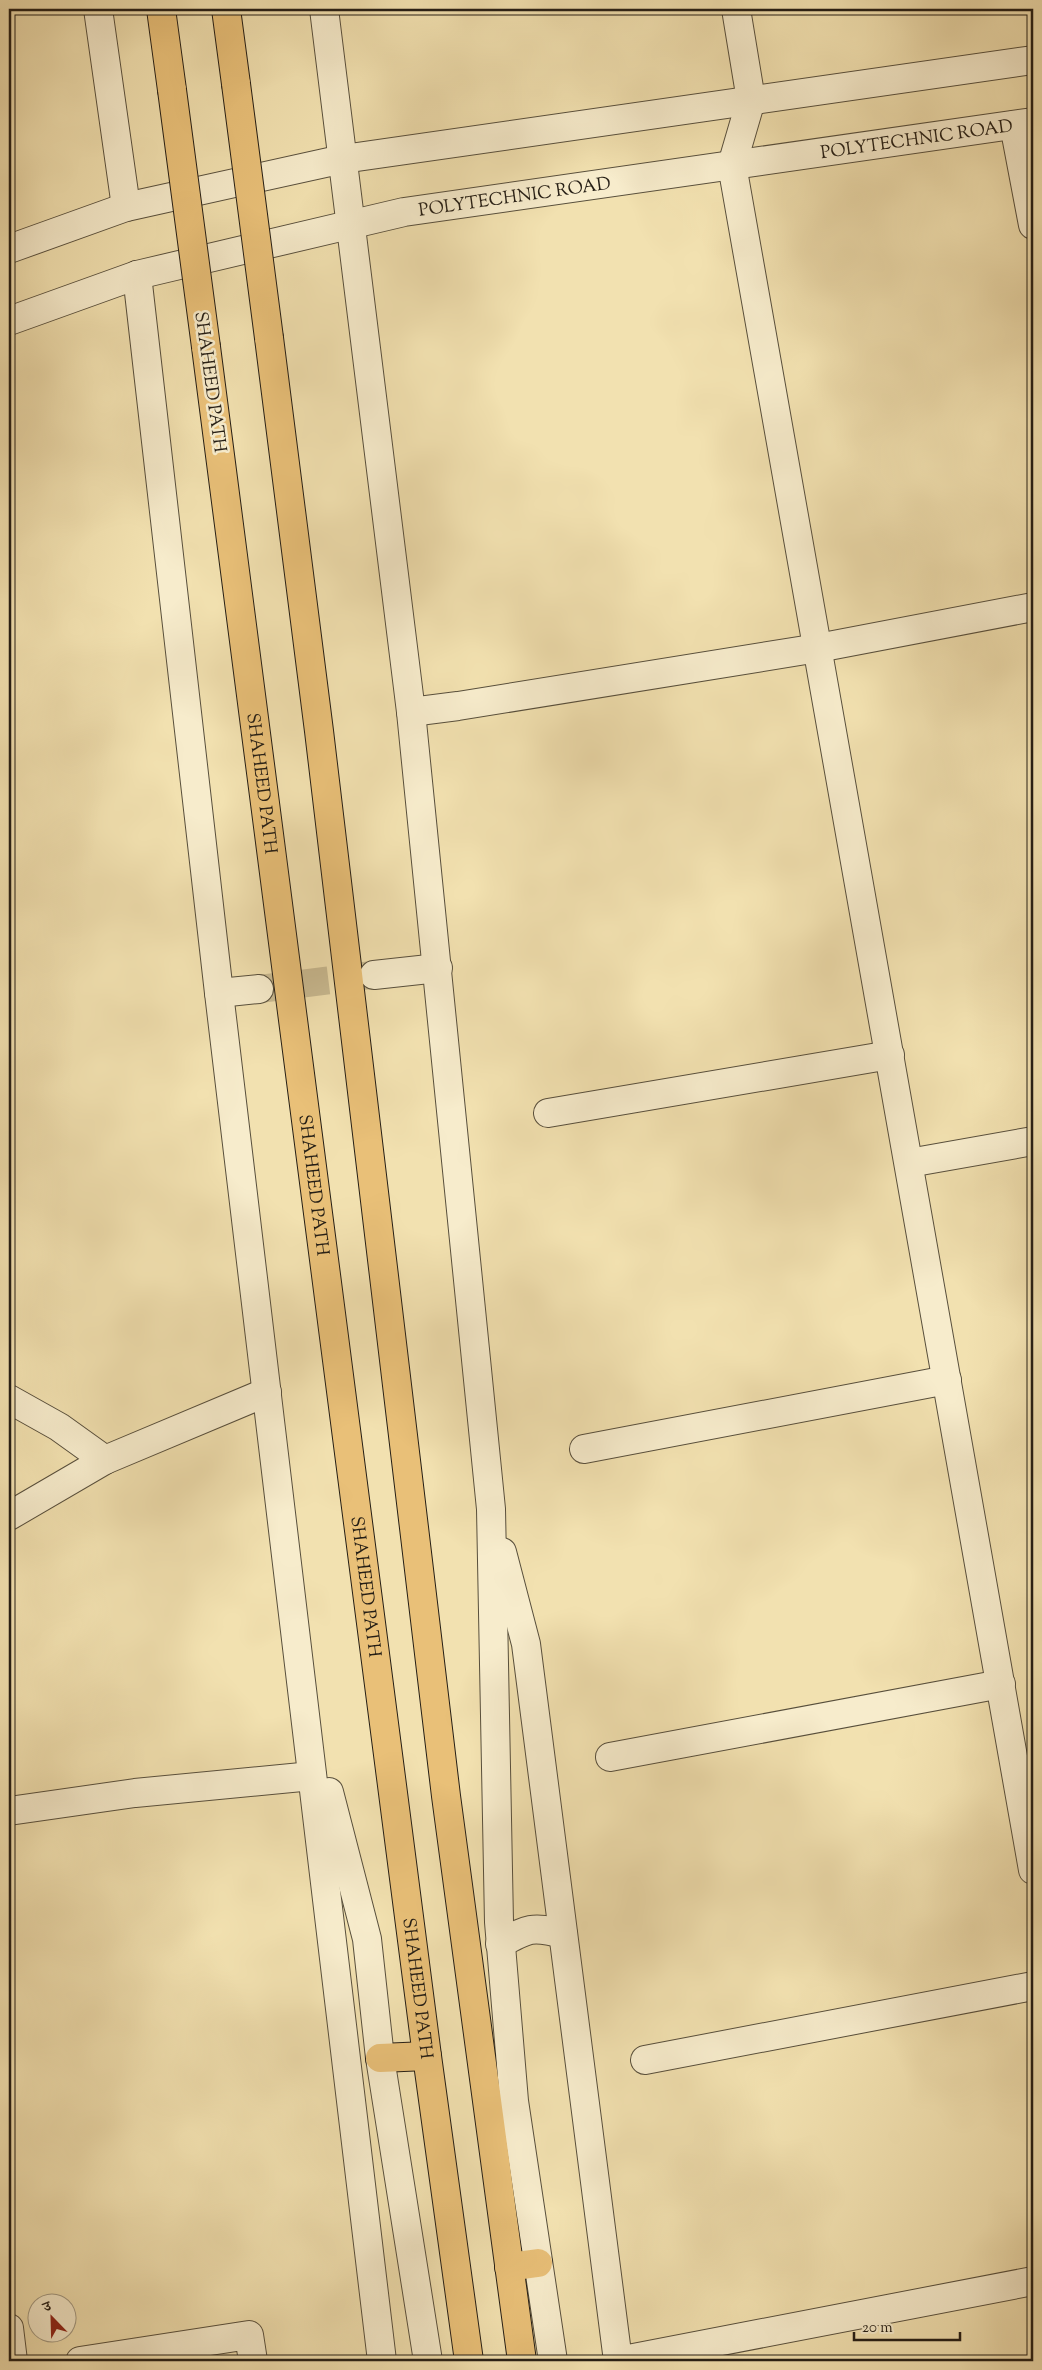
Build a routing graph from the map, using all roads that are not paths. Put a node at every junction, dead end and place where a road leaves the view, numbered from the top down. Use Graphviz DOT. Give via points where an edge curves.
graph roads {
  1 [pos="98,9"];
  2 [pos="161,9"];
  3 [pos="226,9"];
  4 [pos="324,9"];
  5 [pos="736,9"];
  6 [pos="1033,60"];
  7 [pos="751,100"];
  8 [pos="1024,124"];
  9 [pos="343,159"];
  10 [pos="732,165"];
  11 [pos="126,207"];
  12 [pos="351,224"];
  13 [pos="1033,225"];
  14 [pos="9,249"];
  15 [pos="137,275"];
  16 [pos="9,321"];
  17 [pos="1033,607"];
  18 [pos="818,648"];
  19 [pos="410,712"];
  20 [pos="438,968"];
  21 [pos="374,974"];
  22 [pos="259,989"];
  23 [pos="219,993"];
  24 [pos="890,1055"];
  25 [pos="548,1113"];
  26 [pos="1033,1141"];
  27 [pos="909,1164"];
  28 [pos="947,1380"];
  29 [pos="267,1392"];
  30 [pos="9,1399"];
  31 [pos="584,1449"];
  32 [pos="105,1460"];
  33 [pos="490,1509"];
  34 [pos="9,1516"];
  35 [pos="1001,1684"];
  36 [pos="303,1695"];
  37 [pos="610,1757"];
  38 [pos="312,1776"];
  39 [pos="9,1811"];
  40 [pos="1033,1870"];
  41 [pos="563,1934"];
  42 [pos="500,1944"];
  43 [pos="1033,1986"];
  44 [pos="427,2056"];
  45 [pos="380,2058"];
  46 [pos="645,2060"];
  47 [pos="538,2263"];
  48 [pos="509,2267"];
  49 [pos="1033,2281"];
  50 [pos="9,2328"];
  51 [pos="13,2361"];
  52 [pos="80,2361"];
  53 [pos="253,2361"];
  54 [pos="382,2361"];
  55 [pos="428,2361"];
  56 [pos="469,2361"];
  57 [pos="522,2361"];
  58 [pos="553,2361"];
  59 [pos="618,2361"];
  1 -- 11 [label="street"];
  2 -- 44 [label="highway, SHAHEED PATH, bridge" via="267,804"];
  3 -- 48 [label="highway, bridge" via="320,731 446,1796"];
  4 -- 9 [label="street"];
  5 -- 7 [label="street"];
  6 -- 7 [label="street"];
  7 -- 9 [label="street"];
  7 -- 10 [label="street"];
  8 -- 10 [label="street, POLYTECHNIC ROAD"];
  8 -- 13 [label="street"];
  9 -- 11 [label="street"];
  9 -- 12 [label="street"];
  10 -- 12 [label="street, POLYTECHNIC ROAD" via="404,212"];
  10 -- 18 [label="street"];
  11 -- 14 [label="street"];
  12 -- 15 [label="street, POLYTECHNIC ROAD"];
  12 -- 19 [label="street"];
  15 -- 16 [label="street, POLYTECHNIC ROAD"];
  15 -- 23 [label="street"];
  17 -- 18 [label="street"];
  18 -- 19 [label="street"];
  18 -- 24 [label="street"];
  19 -- 20 [label="street"];
  20 -- 21 [label="street"];
  20 -- 33 [label="street"];
  22 -- 23 [label="street"];
  23 -- 29 [label="street"];
  24 -- 25 [label="street"];
  24 -- 27 [label="street"];
  26 -- 27 [label="street"];
  27 -- 28 [label="street"];
  28 -- 31 [label="street"];
  28 -- 35 [label="street"];
  29 -- 32 [label="street"];
  29 -- 36 [label="street"];
  30 -- 32 [label="street" via="59,1427"];
  32 -- 34 [label="street"];
  33 -- 41 [label="street" via="526,1644"];
  33 -- 42 [label="street"];
  35 -- 37 [label="street"];
  35 -- 40 [label="street"];
  36 -- 38 [label="street"];
  36 -- 45 [label="street" via="367,1939"];
  38 -- 39 [label="street" via="136,1792"];
  38 -- 54 [label="street"];
  41 -- 42 [label="street" via="526,1929"];
  41 -- 59 [label="street"];
  42 -- 47 [label="street" via="514,2101"];
  43 -- 46 [label="street"];
  44 -- 45 [label="highway"];
  44 -- 56 [label="highway, SHAHEED PATH"];
  45 -- 55 [label="street"];
  47 -- 48 [label="highway"];
  47 -- 58 [label="street"];
  48 -- 57 [label="highway"];
  49 -- 59 [label="street"];
  50 -- 51 [label="street"];
  52 -- 53 [label="street" via="249,2335"];
}
